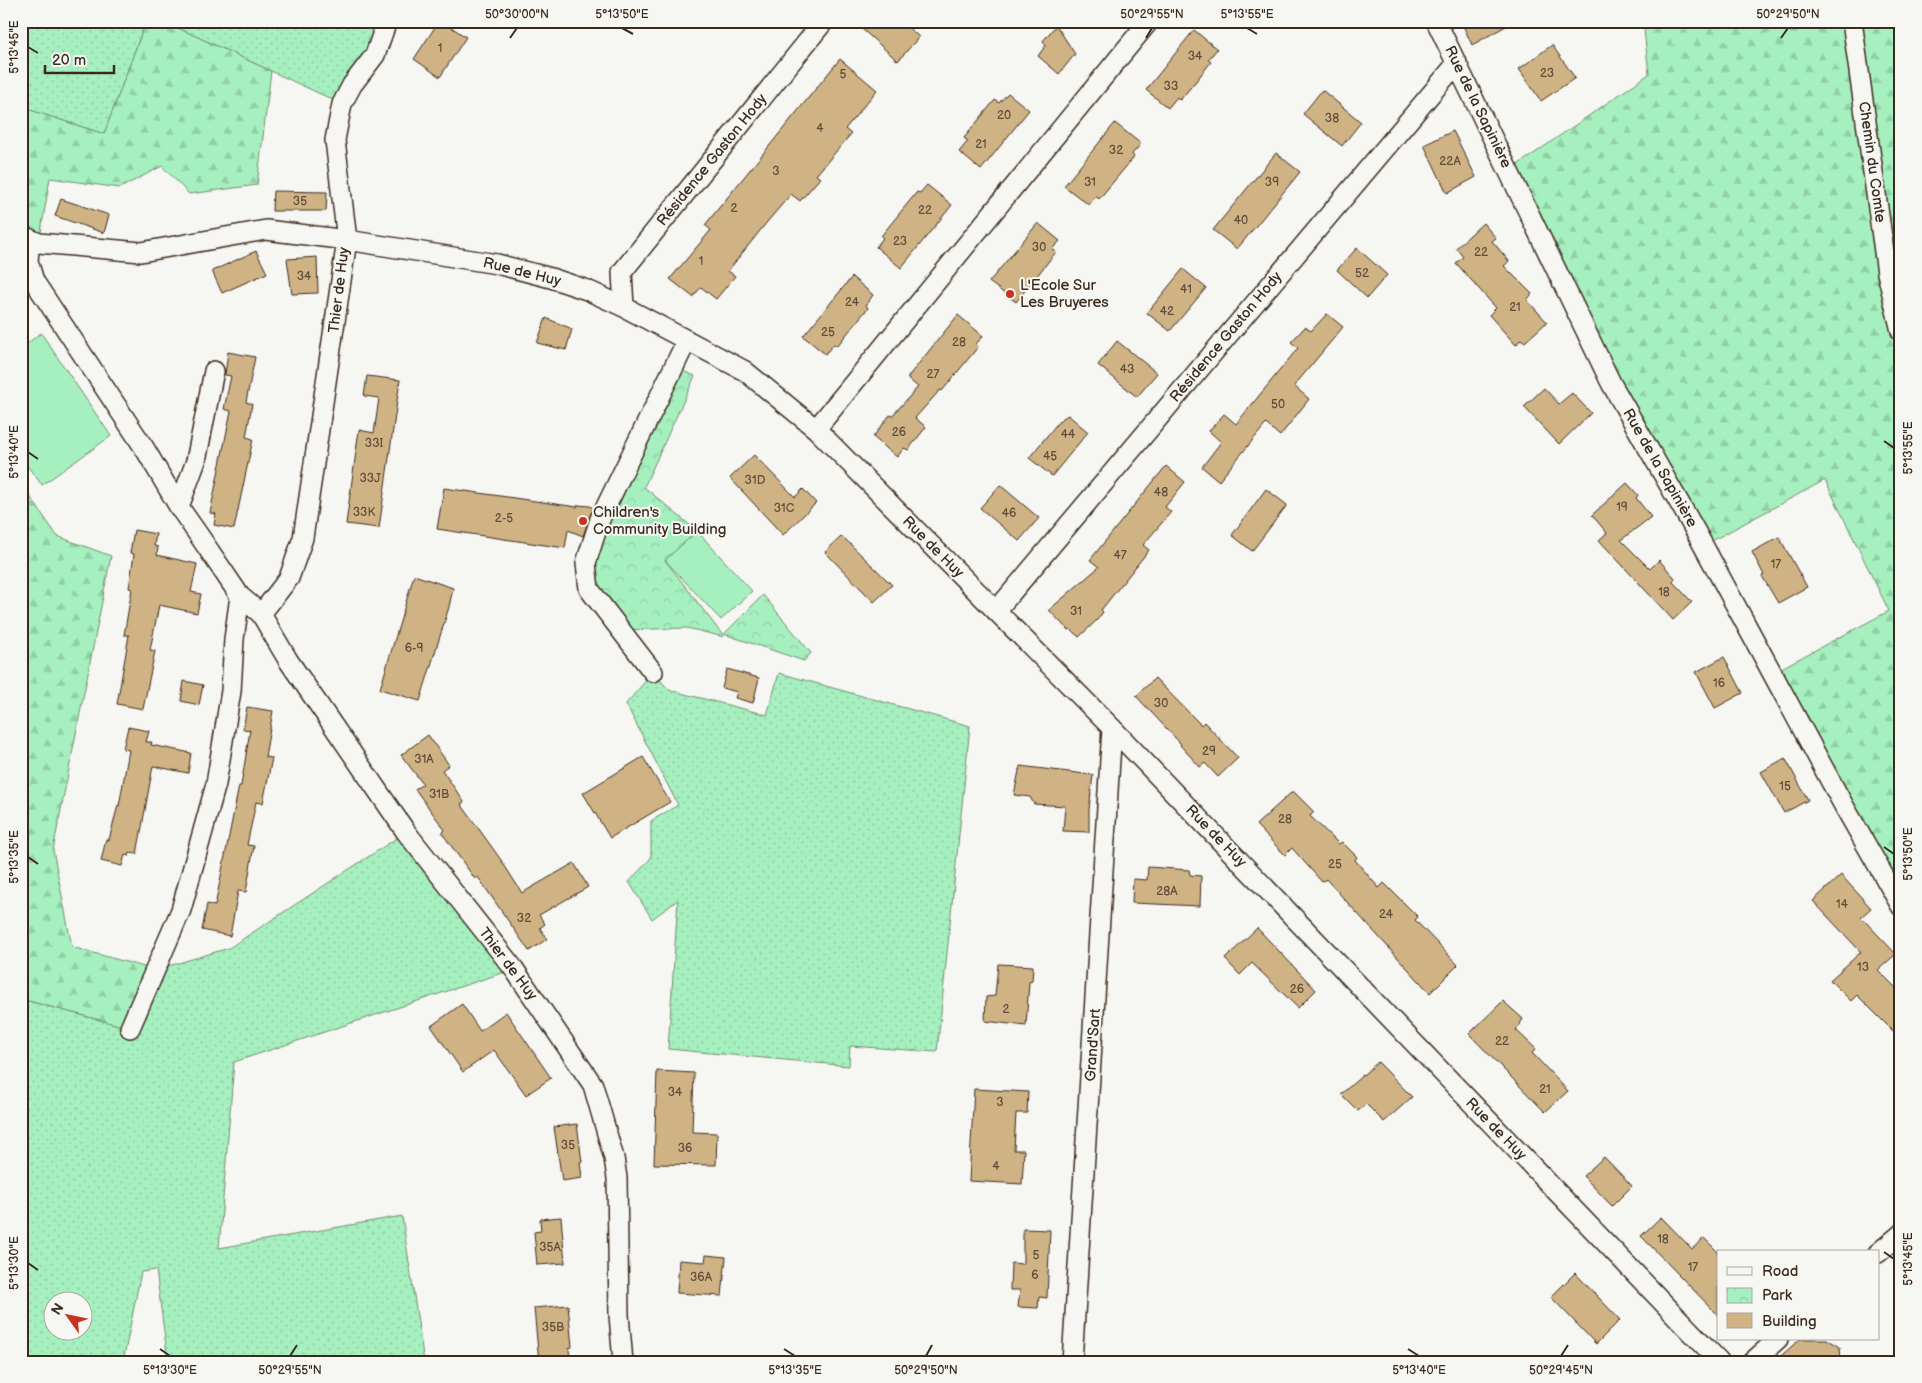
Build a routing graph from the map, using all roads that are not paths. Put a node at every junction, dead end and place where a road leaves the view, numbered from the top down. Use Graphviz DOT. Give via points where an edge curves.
graph roads {
  1 [pos="387,21"];
  2 [pos="824,21"];
  3 [pos="1148,21"];
  4 [pos="1436,21"];
  5 [pos="1852,21"];
  6 [pos="1457,63"];
  7 [pos="26,237"];
  8 [pos="346,240"];
  9 [pos="624,307"];
  10 [pos="1901,331"];
  11 [pos="687,340"];
  12 [pos="214,371"];
  13 [pos="816,429"];
  14 [pos="179,507"];
  15 [pos="240,596"];
  16 [pos="996,611"];
  17 [pos="261,614"];
  18 [pos="653,672"];
  19 [pos="1112,728"];
  20 [pos="1901,906"];
  21 [pos="130,1028"];
  22 [pos="1901,1234"];
  23 [pos="1880,1252"];
  24 [pos="1777,1340"];
  25 [pos="623,1362"];
  26 [pos="1072,1362"];
  27 [pos="1720,1362"];
  28 [pos="1752,1362"];
  1 -- 8 [label="street" via="375,55 342,104 338,122 335,140"];
  2 -- 9 [label="street, Résidence Gaston Hody" via="622,272"];
  3 -- 13 [label="street"];
  4 -- 6 [label="street, Rue de la Sapinière"];
  5 -- 10 [label="street, Chemin du Comte" via="1887,273"];
  6 -- 16 [label="street, Résidence Gaston Hody"];
  6 -- 20 [label="street, Rue de la Sapinière" via="1611,382"];
  7 -- 8 [label="street, Thier de Huy" via="39,243 141,252 266,230"];
  7 -- 14 [label="street, Thier de Huy" via="34,281 145,449"];
  8 -- 9 [label="street, Rue de Huy" via="497,264 587,290"];
  8 -- 17 [label="street, Thier de Huy" via="303,538 289,578"];
  9 -- 11 [label="street, Rue de Huy"];
  11 -- 13 [label="street, Rue de Huy" via="745,371"];
  11 -- 18 [label="street" via="600,518 586,563 589,589"];
  12 -- 14 [label="street" via="196,461"];
  13 -- 16 [label="street, Rue de Huy"];
  14 -- 15 [label="street, Thier de Huy"];
  15 -- 17 [label="street, Thier de Huy"];
  15 -- 21 [label="street" via="231,691 216,784 181,910"];
  16 -- 19 [label="street, Rue de Huy"];
  17 -- 25 [label="street, Thier de Huy" via="288,660 406,832 514,969 593,1085 616,1168"];
  19 -- 26 [label="street, Grand'Sart"];
  19 -- 27 [label="street, Rue de Huy"];
  22 -- 23 [label="street"];
  24 -- 28 [label="street"];
}
